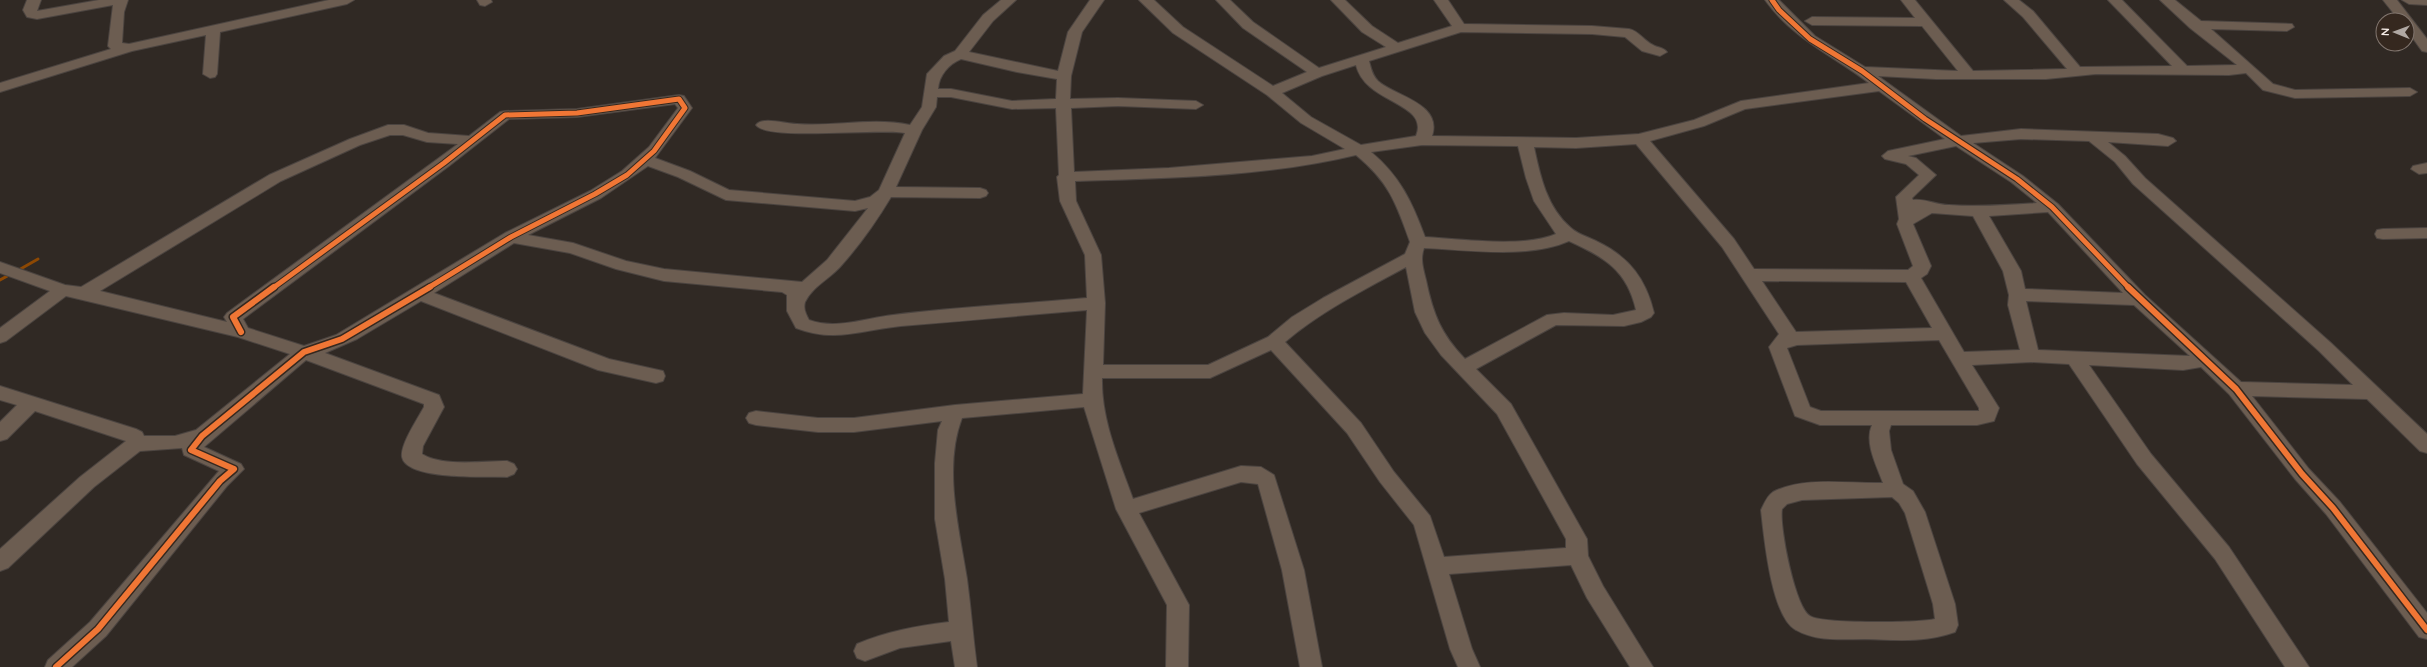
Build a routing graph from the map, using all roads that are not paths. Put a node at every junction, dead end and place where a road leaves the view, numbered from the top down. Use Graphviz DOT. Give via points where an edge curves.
graph roads {
  1 [pos="34,0"];
  2 [pos="121,0"];
  3 [pos="347,0"];
  4 [pos="1009,0"];
  5 [pos="1097,0"];
  6 [pos="1146,0"];
  7 [pos="1223,0"];
  8 [pos="1338,0"];
  9 [pos="1441,0"];
  10 [pos="1772,0"];
  11 [pos="1908,0"];
  12 [pos="2011,0"];
  13 [pos="2115,0"];
  14 [pos="2167,0"];
  15 [pos="2390,0"];
  16 [pos="2409,0"];
  17 [pos="2427,1"];
  18 [pos="2400,12"];
  19 [pos="1812,21"];
  20 [pos="1925,22"];
  21 [pos="2195,25"];
  22 [pos="1460,28"];
  23 [pos="2287,28"];
  24 [pos="212,30"];
  25 [pos="2415,31"];
  26 [pos="1395,47"];
  27 [pos="2427,48"];
  28 [pos="117,50"];
  29 [pos="1660,52"];
  30 [pos="960,54"];
  31 [pos="1362,60"];
  32 [pos="2249,68"];
  33 [pos="1862,71"];
  34 [pos="2076,71"];
  35 [pos="2184,71"];
  36 [pos="1318,73"];
  37 [pos="210,74"];
  38 [pos="1968,74"];
  39 [pos="1064,76"];
  40 [pos="1881,86"];
  41 [pos="0,88"];
  42 [pos="1272,92"];
  43 [pos="2410,92"];
  44 [pos="931,93"];
  45 [pos="1063,104"];
  46 [pos="1196,105"];
  47 [pos="763,125"];
  48 [pos="914,130"];
  49 [pos="2092,136"];
  50 [pos="1640,139"];
  51 [pos="1422,140"];
  52 [pos="1961,140"];
  53 [pos="472,141"];
  54 [pos="1525,141"];
  55 [pos="2168,142"];
  56 [pos="1359,150"];
  57 [pos="645,160"];
  58 [pos="1065,177"];
  59 [pos="886,192"];
  60 [pos="980,193"];
  61 [pos="1904,197"];
  62 [pos="2052,207"];
  63 [pos="1928,209"];
  64 [pos="1978,210"];
  65 [pos="1907,219"];
  66 [pos="1565,232"];
  67 [pos="2427,233"];
  68 [pos="2383,234"];
  69 [pos="511,237"];
  70 [pos="1415,250"];
  71 [pos="9,270"];
  72 [pos="1750,275"];
  73 [pos="1912,276"];
  74 [pos="813,281"];
  75 [pos="785,287"];
  76 [pos="63,290"];
  77 [pos="84,293"];
  78 [pos="420,294"];
  79 [pos="2018,295"];
  80 [pos="2139,298"];
  81 [pos="797,302"];
  82 [pos="1096,303"];
  83 [pos="241,332"];
  84 [pos="1944,334"];
  85 [pos="0,337"];
  86 [pos="1792,340"];
  87 [pos="1274,341"];
  88 [pos="304,352"];
  89 [pos="2031,356"];
  90 [pos="2074,358"];
  91 [pos="1961,359"];
  92 [pos="2206,360"];
  93 [pos="1465,367"];
  94 [pos="1093,372"];
  95 [pos="656,376"];
  96 [pos="2236,389"];
  97 [pos="2372,392"];
  98 [pos="0,393"];
  99 [pos="1092,400"];
  100 [pos="32,402"];
  101 [pos="954,412"];
  102 [pos="1885,417"];
  103 [pos="756,418"];
  104 [pos="0,434"];
  105 [pos="189,443"];
  106 [pos="136,444"];
  107 [pos="2427,446"];
  108 [pos="508,469"];
  109 [pos="1895,489"];
  110 [pos="1126,509"];
  111 [pos="1576,556"];
  112 [pos="0,562"];
  113 [pos="1436,566"];
  114 [pos="961,630"];
  115 [pos="2427,630"];
  116 [pos="865,652"];
  117 [pos="56,667"];
  118 [pos="966,667"];
  119 [pos="1177,667"];
  120 [pos="1311,667"];
  121 [pos="1469,667"];
  122 [pos="1642,667"];
  123 [pos="2298,667"];
  1 -- 2 [label="street" via="30,10 32,14 37,15"];
  2 -- 28 [label="street" via="117,12"];
  3 -- 24 [label="street"];
  4 -- 30 [label="street" via="988,18"];
  5 -- 39 [label="street" via="1075,32"];
  6 -- 42 [label="street" via="1178,30"];
  7 -- 36 [label="street" via="1248,25"];
  8 -- 26 [label="street" via="1367,28"];
  9 -- 22 [label="street"];
  10 -- 33 [label="street" via="1800,32"];
  11 -- 20 [label="street"];
  12 -- 34 [label="street" via="2028,14"];
  13 -- 35 [label="street"];
  14 -- 21 [label="street"];
  15 -- 18 [label="street"];
  16 -- 17 [label="street"];
  19 -- 20 [label="street"];
  20 -- 38 [label="street"];
  21 -- 23 [label="street"];
  21 -- 32 [label="street"];
  22 -- 26 [label="street"];
  22 -- 29 [label="street" via="1629,33 1647,48"];
  24 -- 28 [label="street"];
  24 -- 37 [label="street"];
  25 -- 27 [label="street"];
  26 -- 31 [label="street"];
  28 -- 41 [label="street"];
  30 -- 39 [label="street"];
  30 -- 44 [label="street" via="949,59 932,76"];
  31 -- 36 [label="street"];
  31 -- 51 [label="street" via="1362,69 1372,84 1422,113 1426,126"];
  32 -- 35 [label="street"];
  32 -- 43 [label="street" via="2268,88 2289,93"];
  33 -- 38 [label="street"];
  33 -- 40 [label="street"];
  34 -- 35 [label="street"];
  34 -- 38 [label="street" via="2046,74"];
  36 -- 42 [label="street"];
  39 -- 45 [label="street"];
  40 -- 50 [label="street" via="1741,105 1699,123"];
  40 -- 52 [label="street" via="1925,119"];
  42 -- 56 [label="street" via="1306,120"];
  44 -- 45 [label="street" via="950,93 983,102 1012,105"];
  44 -- 48 [label="street" via="929,107"];
  45 -- 46 [label="street" via="1118,102"];
  45 -- 58 [label="street"];
  47 -- 48 [label="street" via="818,129 897,125"];
  48 -- 59 [label="street"];
  49 -- 52 [label="street" via="2021,134"];
  49 -- 55 [label="street" via="2158,139"];
  49 -- 97 [label="street"];
  50 -- 54 [label="street" via="1576,143"];
  50 -- 72 [label="street" via="1728,243"];
  51 -- 54 [label="street"];
  51 -- 56 [label="street"];
  52 -- 61 [label="street" via="1890,156 1911,161 1928,175"];
  52 -- 62 [label="street" via="2037,193"];
  53 -- 57 [label="street" via="505,115 577,113 679,99 685,108"];
  53 -- 77 [label="street" via="427,137 404,130 388,130 355,142 275,178"];
  53 -- 83 [label="street" via="233,317"];
  54 -- 66 [label="street" via="1539,198"];
  56 -- 58 [label="street" via="1312,161 1169,173"];
  56 -- 70 [label="street" via="1382,169 1404,202"];
  57 -- 59 [label="street" via="684,174 726,195 855,206 876,201"];
  57 -- 69 [label="street" via="576,205"];
  58 -- 82 [label="street" via="1068,200 1093,254"];
  59 -- 60 [label="street"];
  59 -- 74 [label="street" via="854,240 833,264"];
  61 -- 63 [label="street"];
  61 -- 65 [label="street"];
  62 -- 64 [label="street"];
  62 -- 80 [label="street"];
  63 -- 64 [label="street"];
  63 -- 65 [label="street"];
  64 -- 79 [label="street" via="2012,271"];
  65 -- 73 [label="street" via="1905,230 1922,266 1921,270"];
  66 -- 70 [label="street" via="1564,237 1558,242"];
  66 -- 93 [label="street" via="1610,254 1622,265 1634,279 1643,300 1645,313 1635,320 1620,321 1553,319"];
  67 -- 68 [label="street"];
  69 -- 75 [label="street" via="573,248 622,265 664,275"];
  69 -- 78 [label="street"];
  70 -- 87 [label="street" via="1298,321"];
  70 -- 93 [label="street" via="1424,312 1447,351"];
  71 -- 76 [label="street"];
  72 -- 73 [label="street"];
  72 -- 86 [label="street"];
  73 -- 84 [label="street"];
  74 -- 75 [label="street" via="804,286"];
  74 -- 81 [label="street" via="804,289"];
  75 -- 81 [label="street" via="796,292"];
  76 -- 77 [label="street"];
  76 -- 85 [label="street"];
  77 -- 83 [label="street"];
  78 -- 88 [label="street" via="325,348"];
  78 -- 95 [label="street" via="605,365"];
  79 -- 80 [label="street"];
  79 -- 89 [label="street" via="2017,305"];
  80 -- 92 [label="street"];
  81 -- 82 [label="street" via="796,311 802,324 816,329 838,330 924,318"];
  82 -- 94 [label="street"];
  83 -- 88 [label="street"];
  84 -- 86 [label="street"];
  84 -- 91 [label="street"];
  86 -- 102 [label="street" via="1785,339 1778,347 1802,411 1820,418"];
  87 -- 94 [label="street" via="1210,370"];
  87 -- 113 [label="street" via="1354,428 1387,477 1423,522"];
  88 -- 105 [label="street"];
  88 -- 108 [label="street" via="432,400 434,407 413,446 412,457 418,463 443,468"];
  89 -- 90 [label="street"];
  89 -- 91 [label="street"];
  90 -- 92 [label="street" via="2176,364 2200,363"];
  90 -- 123 [label="street" via="2144,460 2222,553"];
  91 -- 102 [label="street" via="1989,408 1987,416"];
  92 -- 96 [label="street"];
  93 -- 111 [label="street" via="1504,409 1577,539"];
  94 -- 99 [label="street"];
  96 -- 97 [label="street"];
  96 -- 115 [label="street" via="2302,474 2333,508"];
  97 -- 107 [label="street"];
  98 -- 100 [label="street"];
  99 -- 101 [label="street"];
  99 -- 110 [label="street"];
  100 -- 104 [label="street"];
  100 -- 106 [label="street" via="129,434 135,437"];
  101 -- 103 [label="street" via="854,425 818,425"];
  101 -- 114 [label="street" via="948,430 945,463 945,519 956,579"];
  102 -- 109 [label="street" via="1879,431 1881,450"];
  105 -- 106 [label="street"];
  105 -- 117 [label="street" via="234,469 220,481 98,629"];
  106 -- 112 [label="street" via="87,482"];
  109 -- 109 [label="street" via="1906,497 1916,512 1944,604 1947,625 1934,630 1908,632 1823,628 1800,622 1790,610 1777,557 1771,510 1779,498 1810,492"];
  110 -- 119 [label="street" via="1178,605"];
  110 -- 120 [label="street" via="1241,474 1261,475 1267,480 1293,570"];
  111 -- 113 [label="street"];
  111 -- 122 [label="street" via="1595,592"];
  113 -- 121 [label="street" via="1461,649"];
  114 -- 116 [label="street" via="907,637 880,644"];
  114 -- 118 [label="street"];
}
